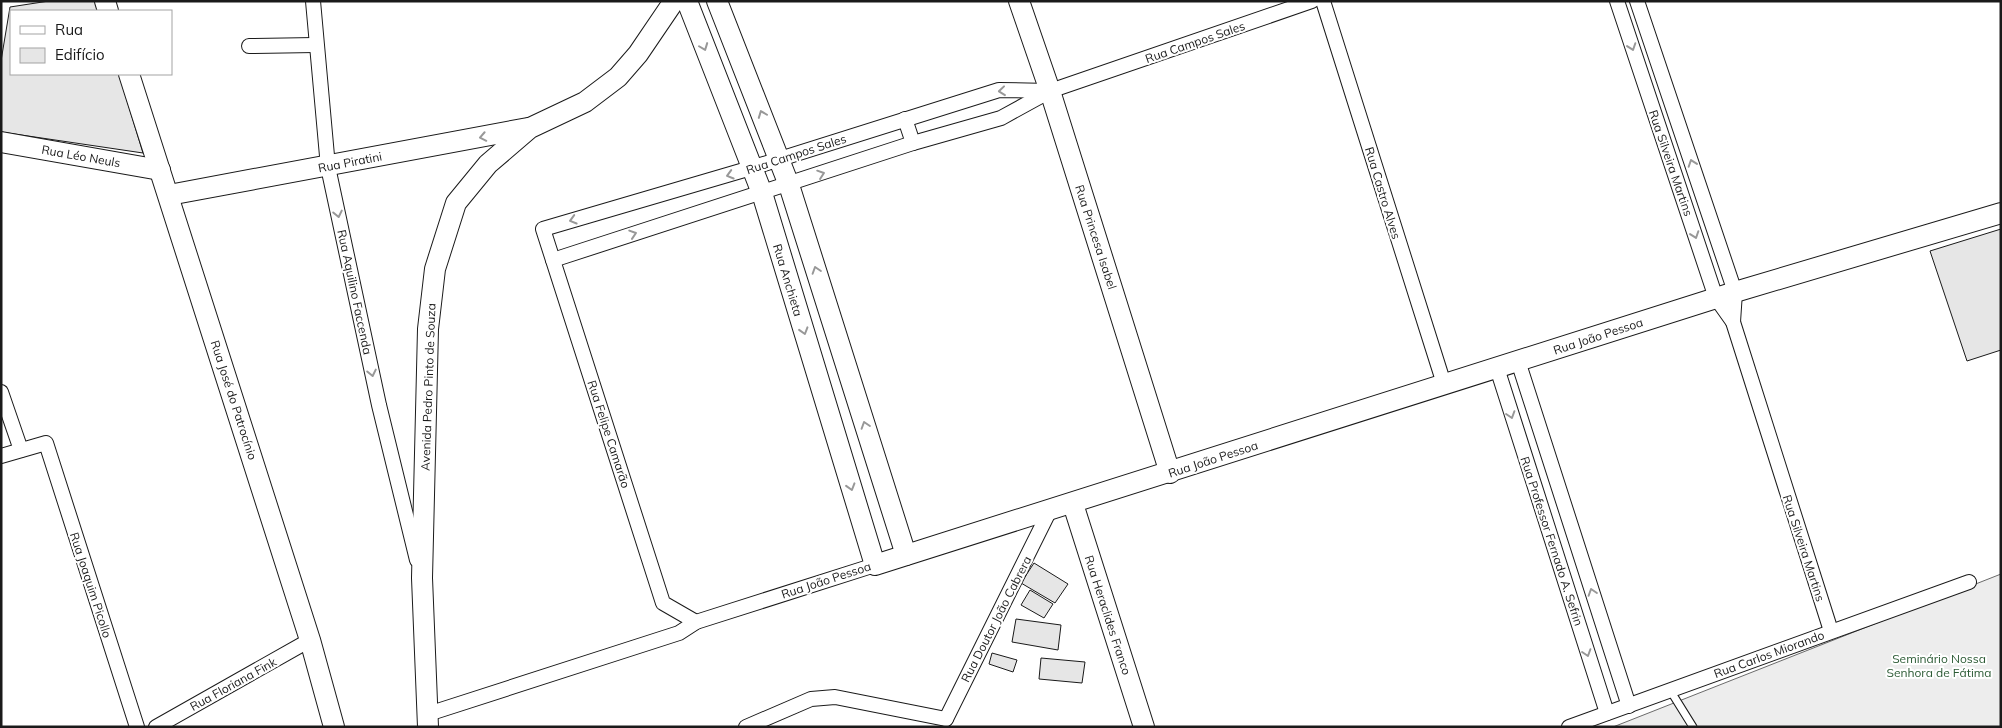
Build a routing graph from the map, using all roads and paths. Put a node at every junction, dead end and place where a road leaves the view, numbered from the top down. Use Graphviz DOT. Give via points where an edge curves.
graph roads {
  1 [pos="313,1"];
  2 [pos="674,1"];
  3 [pos="687,1"];
  4 [pos="717,1"];
  5 [pos="1019,1"];
  6 [pos="1312,1"];
  7 [pos="1323,1"];
  8 [pos="1616,1"];
  9 [pos="1637,1"];
  10 [pos="249,46"];
  11 [pos="315,46"];
  12 [pos="1657,59"];
  13 [pos="1638,66"];
  14 [pos="129,75"];
  15 [pos="1050,91"];
  16 [pos="904,119"];
  17 [pos="530,128"];
  18 [pos="1,142"];
  19 [pos="913,143"];
  20 [pos="779,160"];
  21 [pos="328,167"];
  22 [pos="752,168"];
  23 [pos="160,170"];
  24 [pos="789,185"];
  25 [pos="762,193"];
  26 [pos="169,195"];
  27 [pos="2001,214"];
  28 [pos="544,229"];
  29 [pos="553,260"];
  30 [pos="1726,295"];
  31 [pos="1518,362"];
  32 [pos="846,366"];
  33 [pos="1497,368"];
  34 [pos="817,376"];
  35 [pos="1444,384"];
  36 [pos="1,392"];
  37 [pos="21,450"];
  38 [pos="1,456"];
  39 [pos="1170,473"];
  40 [pos="1073,504"];
  41 [pos="1050,510"];
  42 [pos="906,555"];
  43 [pos="875,565"];
  44 [pos="422,578"];
  45 [pos="1969,582"];
  46 [pos="696,622"];
  47 [pos="1830,632"];
  48 [pos="310,640"];
  49 [pos="1670,690"];
  50 [pos="1629,706"];
  51 [pos="1606,713"];
  52 [pos="428,720"];
  53 [pos="949,723"];
  54 [pos="137,727"];
  55 [pos="156,727"];
  56 [pos="334,727"];
  57 [pos="746,727"];
  58 [pos="1144,727"];
  59 [pos="1569,727"];
  60 [pos="1693,727"];
  1 -- 11 [label="street, Rua Aquilino Faccenda"];
  2 -- 17 [label="main road, Avenida Pedro Pinto de Souza" via="618,77 585,102"];
  3 -- 22 [label="main road, Rua Anchieta, one-way"];
  20 -- 4 [label="main road, one-way"];
  5 -- 15 [label="main road, Rua Princesa Isabel"];
  6 -- 15 [label="street, Rua Campos Sales"];
  7 -- 35 [label="street, Rua Castro Alves"];
  8 -- 13 [label="street, Rua Silveira Martins, one-way"];
  9 -- 12 [label="street, Rua Silveira Martins"];
  10 -- 11 [label="street"];
  11 -- 21 [label="street, Rua Aquilino Faccenda"];
  12 -- 13 [label="street"];
  30 -- 12 [label="street, Rua Silveira Martins, one-way"];
  13 -- 30 [label="street, Rua Silveira Martins, one-way"];
  14 -- 23 [label="main road, Rua José do Patrocínio"];
  15 -- 16 [label="street, Rua Campos Sales, one-way" via="1000,90"];
  15 -- 19 [label="street, Rua Campos Sales" via="1001,118"];
  15 -- 39 [label="main road, Rua Princesa Isabel"];
  16 -- 19 [label="street"];
  16 -- 20 [label="street, Rua Campos Sales"];
  17 -- 21 [label="main road, Rua Piratini, one-way"];
  17 -- 44 [label="main road, Avenida Pedro Pinto de Souza" via="488,164 456,203 435,270 428,329"];
  18 -- 23 [label="main road, Rua Léo Neuls"];
  24 -- 19 [label="street, Rua Campos Sales, one-way"];
  20 -- 22 [label="street, Rua Campos Sales"];
  20 -- 24 [label="main road"];
  21 -- 26 [label="main road, Rua Piratini"];
  21 -- 44 [label="street, Rua Aquilino Faccenda, one-way" via="379,405"];
  22 -- 25 [label="main road, Rua Anchieta"];
  22 -- 28 [label="street, Rua Campos Sales, one-way"];
  23 -- 26 [label="main road, Rua José do Patrocínio"];
  24 -- 25 [label="street, Rua Campos Sales"];
  32 -- 24 [label="main road, one-way"];
  29 -- 25 [label="street, Rua Campos Sales, one-way"];
  25 -- 34 [label="main road, Rua Anchieta, one-way"];
  26 -- 48 [label="main road, Rua José do Patrocínio"];
  27 -- 30 [label="main road, Rua João Pessoa"];
  28 -- 29 [label="street, Rua Felipe Camarão"];
  29 -- 46 [label="street, Rua Felipe Camarão" via="663,603"];
  30 -- 31 [label="main road, Rua João Pessoa"];
  30 -- 47 [label="street, Rua Silveira Martins"];
  31 -- 33 [label="main road, Rua João Pessoa"];
  50 -- 31 [label="street, Rua Professor Fernado A. Sefrin, one-way"];
  32 -- 34 [label="main road"];
  42 -- 32 [label="main road, one-way"];
  33 -- 35 [label="main road, Rua João Pessoa"];
  33 -- 51 [label="street, Rua Professor Fernado A. Sefrin, one-way"];
  34 -- 43 [label="main road, Rua Anchieta, one-way"];
  35 -- 39 [label="main road, Rua João Pessoa"];
  36 -- 37 [label="street"];
  37 -- 38 [label="street"];
  37 -- 54 [label="street, Rua Joaquim Picollo" via="46,443"];
  39 -- 40 [label="main road, Rua João Pessoa"];
  40 -- 41 [label="main road, Rua João Pessoa"];
  40 -- 58 [label="main road, Rua Heraclides Franco"];
  41 -- 42 [label="main road, Rua João Pessoa"];
  41 -- 53 [label="street, Rua Doutor João Cabrera"];
  42 -- 43 [label="main road, Rua João Pessoa"];
  43 -- 46 [label="street, Rua João Pessoa"];
  44 -- 52 [label="main road, Avenida Pedro Pinto de Souza"];
  45 -- 47 [label="street, Rua Carlos Miorando"];
  46 -- 52 [label="street, Rua João Pessoa" via="679,633"];
  47 -- 49 [label="street, Rua Carlos Miorando"];
  48 -- 55 [label="street, Rua Floriana Fink"];
  48 -- 56 [label="main road, Rua José do Patrocínio"];
  49 -- 50 [label="street, Rua Carlos Miorando"];
  49 -- 60 [label="lane"];
  50 -- 51 [label="street, Rua Carlos Miorando"];
  51 -- 59 [label="street, Rua Carlos Miorando"];
  53 -- 57 [label="street" via="835,697 811,700"];
}
